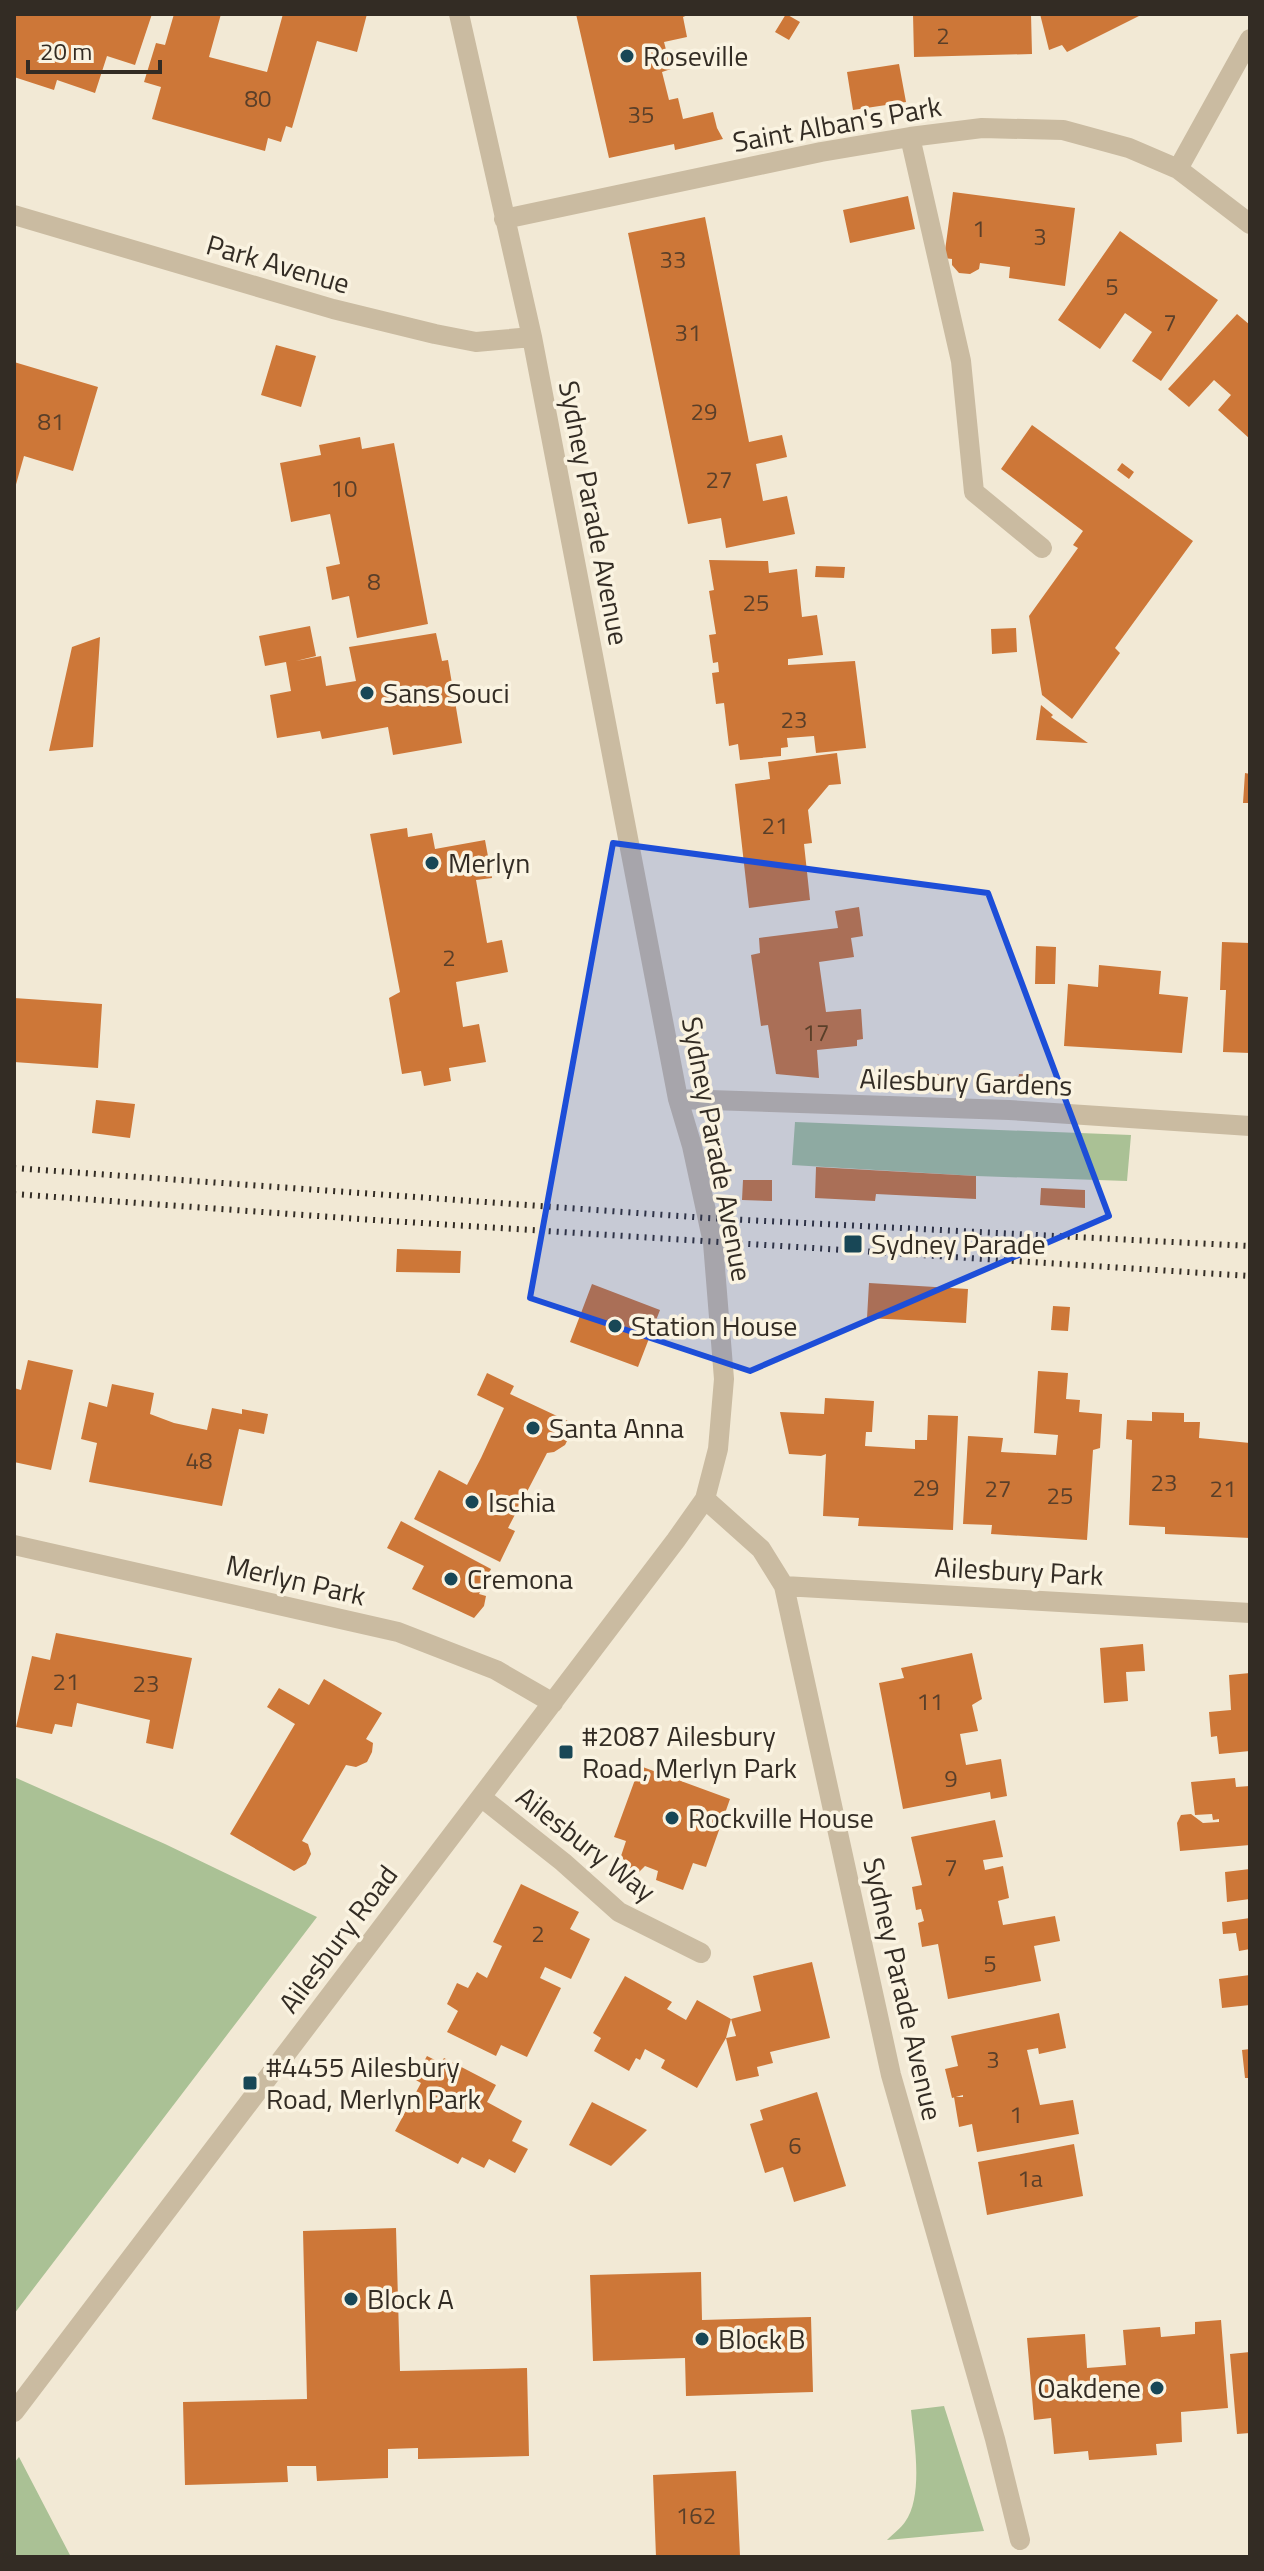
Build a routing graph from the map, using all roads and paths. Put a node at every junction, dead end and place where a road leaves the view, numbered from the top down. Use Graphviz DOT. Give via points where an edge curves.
graph roads {
  1 [pos="459,14"];
  2 [pos="1250,39"];
  3 [pos="910,137"];
  4 [pos="1178,169"];
  5 [pos="14,215"];
  6 [pos="504,219"];
  7 [pos="1250,224"];
  8 [pos="532,337"];
  9 [pos="1042,548"];
  10 [pos="678,1099"];
  11 [pos="1250,1126"];
  12 [pos="705,1499"];
  13 [pos="14,1545"];
  14 [pos="784,1586"];
  15 [pos="1250,1613"];
  16 [pos="553,1703"];
  17 [pos="481,1797"];
  18 [pos="701,1953"];
  19 [pos="14,2412"];
  20 [pos="1020,2540"];
  1 -- 6 [label="street, Sydney Parade Avenue"];
  2 -- 4 [label="street"];
  3 -- 4 [label="street, Saint Alban's Park" via="982,128 1063,130 1129,148"];
  3 -- 6 [label="street, Saint Alban's Park"];
  3 -- 9 [label="street" via="961,361 974,492"];
  4 -- 7 [label="street, Saint Alban's Park"];
  5 -- 8 [label="street, Park Avenue" via="435,334 476,342"];
  6 -- 8 [label="street, Sydney Parade Avenue"];
  8 -- 10 [label="street, Sydney Parade Avenue"];
  10 -- 11 [label="street, Ailesbury Gardens" via="1009,1110"];
  10 -- 12 [label="street, Sydney Parade Avenue" via="713,1243 724,1379 718,1449"];
  12 -- 14 [label="street, Sydney Parade Avenue" via="761,1549"];
  12 -- 16 [label="street, Ailesbury Road"];
  13 -- 16 [label="street, Merlyn Park" via="398,1632 496,1670"];
  14 -- 15 [label="street, Ailesbury Park"];
  14 -- 20 [label="street, Sydney Parade Avenue" via="891,2075"];
  16 -- 17 [label="street, Ailesbury Road"];
  17 -- 18 [label="street, Ailesbury Way" via="619,1912"];
  17 -- 19 [label="street, Ailesbury Road"];
}
